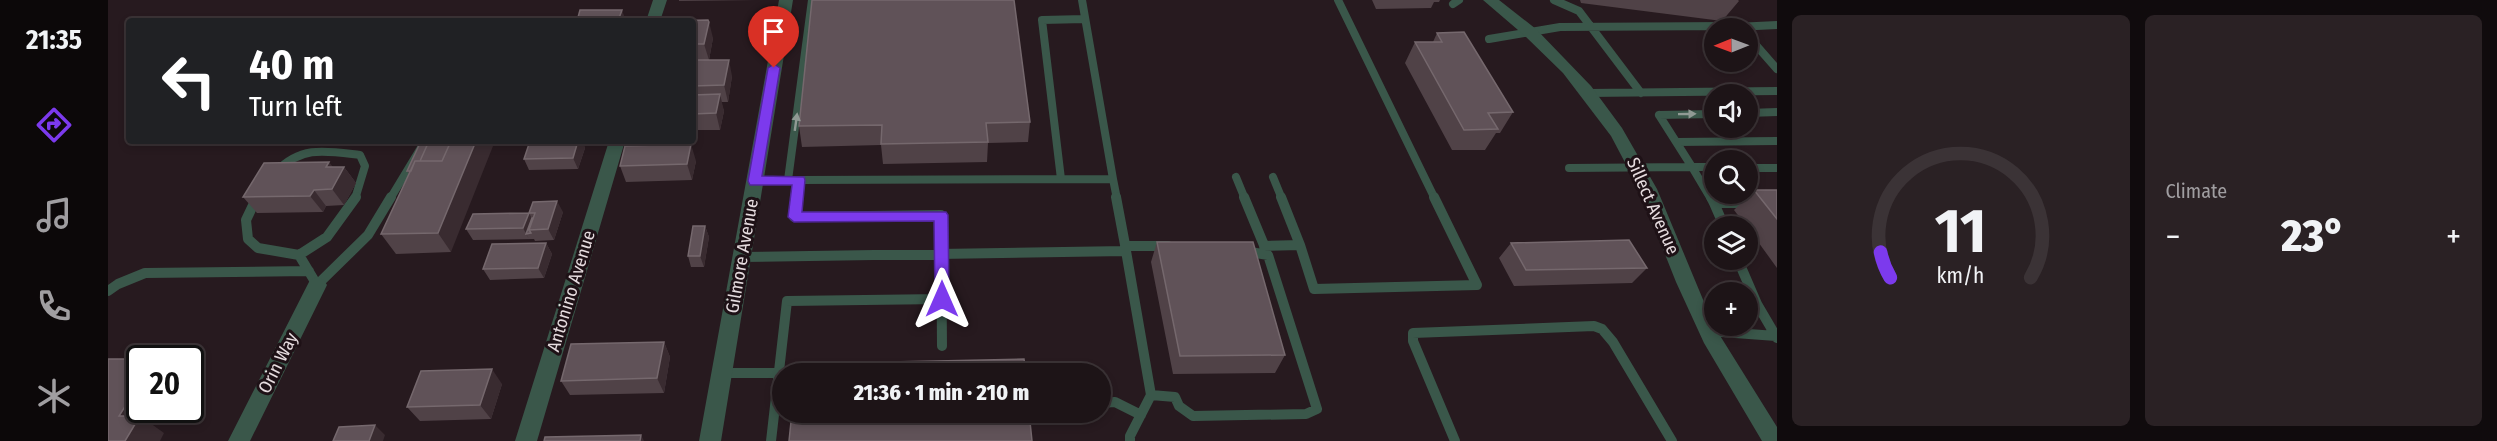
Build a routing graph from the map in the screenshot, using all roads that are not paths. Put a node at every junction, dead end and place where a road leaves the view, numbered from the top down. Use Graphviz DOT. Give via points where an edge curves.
graph roads {
  1 [pos="660,0"];
  2 [pos="786,0"];
  3 [pos="812,0"];
  4 [pos="1082,0"];
  5 [pos="1338,0"];
  6 [pos="1490,0"];
  7 [pos="1554,0"];
  8 [pos="654,18"];
  9 [pos="1085,19"];
  10 [pos="1777,25"];
  11 [pos="1758,26"];
  12 [pos="1591,27"];
  13 [pos="1704,27"];
  14 [pos="1529,32"];
  15 [pos="1489,39"];
  16 [pos="1758,47"];
  17 [pos="1777,69"];
  18 [pos="1777,91"];
  19 [pos="1588,93"];
  20 [pos="1641,93"];
  21 [pos="1777,112"];
  22 [pos="1758,113"];
  23 [pos="1704,114"];
  24 [pos="1777,141"];
  25 [pos="1677,142"];
  26 [pos="423,144"];
  27 [pos="616,144"];
  28 [pos="1692,167"];
  29 [pos="1704,167"];
  30 [pos="1569,168"];
  31 [pos="1638,168"];
  32 [pos="1758,168"];
  33 [pos="1777,168"];
  34 [pos="272,177"];
  35 [pos="1236,177"];
  36 [pos="1273,177"];
  37 [pos="1113,178"];
  38 [pos="1061,179"];
  39 [pos="788,180"];
  40 [pos="799,180"];
  41 [pos="754,181"];
  42 [pos="265,186"];
  43 [pos="1704,187"];
  44 [pos="1758,203"];
  45 [pos="1777,203"];
  46 [pos="1300,245"];
  47 [pos="1179,246"];
  48 [pos="1126,249"];
  49 [pos="1234,249"];
  50 [pos="1267,251"];
  51 [pos="942,254"];
  52 [pos="299,255"];
  53 [pos="741,257"];
  54 [pos="1742,270"];
  55 [pos="313,278"];
  56 [pos="108,291"];
  57 [pos="942,299"];
  58 [pos="1704,323"];
  59 [pos="1758,335"];
  60 [pos="1711,336"];
  61 [pos="1777,337"];
  62 [pos="942,346"];
  63 [pos="779,363"];
  64 [pos="721,373"];
  65 [pos="772,373"];
  66 [pos="1151,395"];
  67 [pos="1111,402"];
  68 [pos="1141,415"];
  69 [pos="773,423"];
  70 [pos="239,441"];
  71 [pos="526,441"];
  72 [pos="710,441"];
  73 [pos="771,441"];
  74 [pos="1130,441"];
  75 [pos="1455,441"];
  76 [pos="1672,441"];
  77 [pos="1774,441"];
  1 -- 8 [label="street"];
  2 -- 41 [label="street, Gilmore Avenue"];
  39 -- 3 [label="lane, one-way"];
  4 -- 9 [label="lane"];
  5 -- 46 [label="lane" via="1477,285 1314,289"];
  6 -- 14 [label="street, Sillect Avenue"];
  7 -- 12 [label="lane" via="1575,7"];
  9 -- 37 [label="lane"];
  9 -- 38 [label="lane" via="1042,20"];
  10 -- 11 [label="lane"];
  12 -- 13 [label="lane"];
  12 -- 14 [label="lane"];
  12 -- 20 [label="lane"];
  14 -- 15 [label="lane"];
  14 -- 19 [label="street, Sillect Avenue"];
  16 -- 17 [label="lane"];
  18 -- 20 [label="lane"];
  19 -- 20 [label="lane"];
  19 -- 31 [label="street, Sillect Avenue"];
  21 -- 22 [label="lane"];
  25 -- 23 [label="lane, one-way" via="1659,115"];
  24 -- 25 [label="lane"];
  25 -- 28 [label="lane"];
  26 -- 55 [label="lane" via="368,235"];
  27 -- 71 [label="street, Antonino Avenue"];
  28 -- 29 [label="lane"];
  28 -- 31 [label="lane"];
  28 -- 43 [label="lane"];
  30 -- 31 [label="lane"];
  31 -- 58 [label="street, Sillect Avenue"];
  32 -- 33 [label="lane"];
  34 -- 52 [label="lane" via="284,161 304,152 360,155 365,166 356,197 327,237"];
  35 -- 50 [label="lane"];
  36 -- 46 [label="lane"];
  37 -- 38 [label="lane"];
  37 -- 48 [label="lane"];
  38 -- 40 [label="lane"];
  39 -- 40 [label="lane"];
  39 -- 41 [label="lane"];
  40 -- 51 [label="lane" via="794,217 941,215"];
  41 -- 53 [label="street, Gilmore Avenue"];
  42 -- 52 [label="lane" via="246,220 248,239 258,248"];
  44 -- 45 [label="lane"];
  46 -- 50 [label="lane"];
  47 -- 48 [label="lane"];
  48 -- 51 [label="lane"];
  48 -- 66 [label="lane"];
  49 -- 50 [label="lane"];
  50 -- 66 [label="lane" via="1317,409 1306,414 1193,416 1179,406 1175,397"];
  51 -- 53 [label="lane"];
  51 -- 57 [label="lane"];
  52 -- 55 [label="lane"];
  53 -- 64 [label="street, Gilmore Avenue"];
  54 -- 61 [label="lane"];
  55 -- 56 [label="lane" via="145,273"];
  55 -- 70 [label="street, Orin Way"];
  57 -- 62 [label="lane"];
  57 -- 63 [label="lane" via="787,301"];
  59 -- 61 [label="lane"];
  60 -- 77 [label="street, Sillect Avenue"];
  64 -- 65 [label="lane"];
  64 -- 72 [label="street, Gilmore Avenue"];
  66 -- 68 [label="lane"];
  67 -- 68 [label="lane"];
  68 -- 74 [label="lane"];
  69 -- 73 [label="lane"];
  75 -- 76 [label="lane" via="1413,333 1594,326 1602,329"];
}
